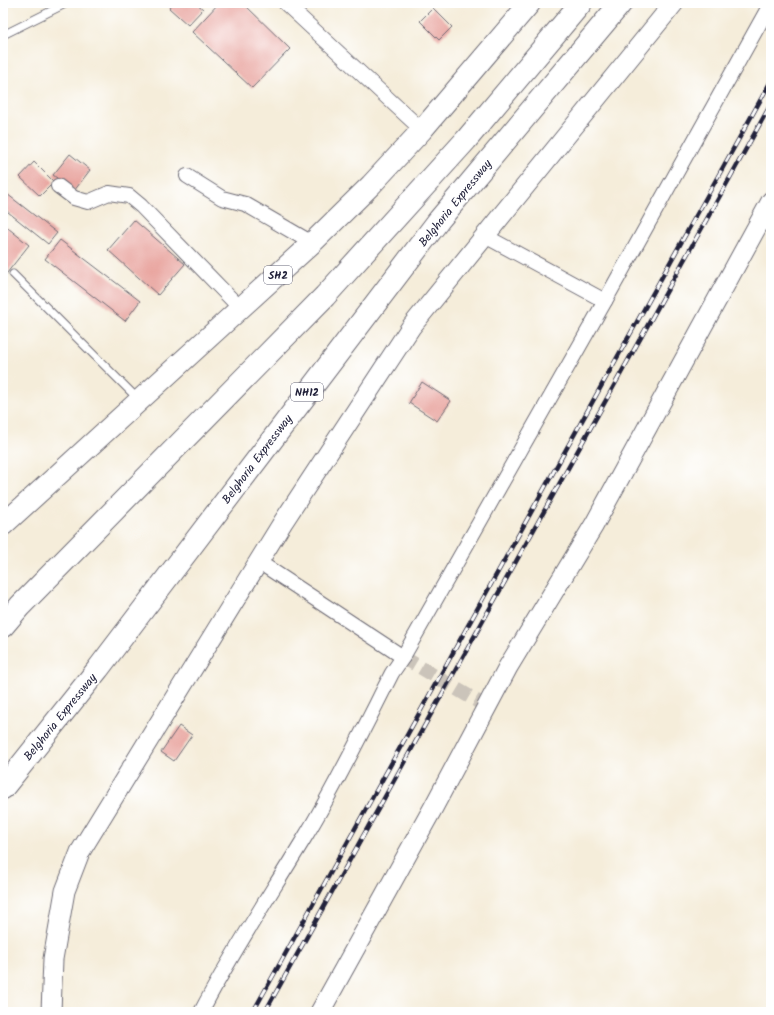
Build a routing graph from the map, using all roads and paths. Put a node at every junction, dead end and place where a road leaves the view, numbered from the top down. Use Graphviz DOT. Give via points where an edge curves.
graph roads {
  1 [pos="67,3"];
  2 [pos="285,3"];
  3 [pos="530,3"];
  4 [pos="581,3"];
  5 [pos="621,3"];
  6 [pos="674,3"];
  7 [pos="771,3"];
  8 [pos="3,35"];
  9 [pos="422,130"];
  10 [pos="187,176"];
  11 [pos="58,186"];
  12 [pos="771,201"];
  13 [pos="485,236"];
  14 [pos="312,243"];
  15 [pos="13,274"];
  16 [pos="605,301"];
  17 [pos="240,309"];
  18 [pos="139,401"];
  19 [pos="3,525"];
  20 [pos="259,562"];
  21 [pos="3,626"];
  22 [pos="403,657"];
  23 [pos="3,788"];
  24 [pos="51,1012"];
  25 [pos="201,1012"];
  26 [pos="320,1012"];
  1 -- 8 [label="lane"];
  2 -- 9 [label="street"];
  3 -- 9 [label="main road, SH2"];
  4 -- 21 [label="highway" via="466,140 325,296"];
  5 -- 23 [label="highway, Belghoria Expressway / NH12" via="439,220 98,669"];
  6 -- 13 [label="street"];
  7 -- 16 [label="street"];
  9 -- 14 [label="main road, SH2"];
  10 -- 14 [label="street" via="222,198 245,204"];
  11 -- 17 [label="street" via="74,198 88,202 109,194 129,196"];
  12 -- 26 [label="street" via="594,525 508,667"];
  13 -- 16 [label="street"];
  13 -- 20 [label="street" via="411,327"];
  14 -- 17 [label="main road, SH2"];
  15 -- 18 [label="lane"];
  16 -- 22 [label="street"];
  17 -- 18 [label="main road, SH2"];
  18 -- 19 [label="main road, SH2"];
  20 -- 22 [label="street"];
  20 -- 24 [label="street" via="80,852 65,891 53,959"];
  22 -- 25 [label="street" via="392,673 310,829 239,943"];
}
